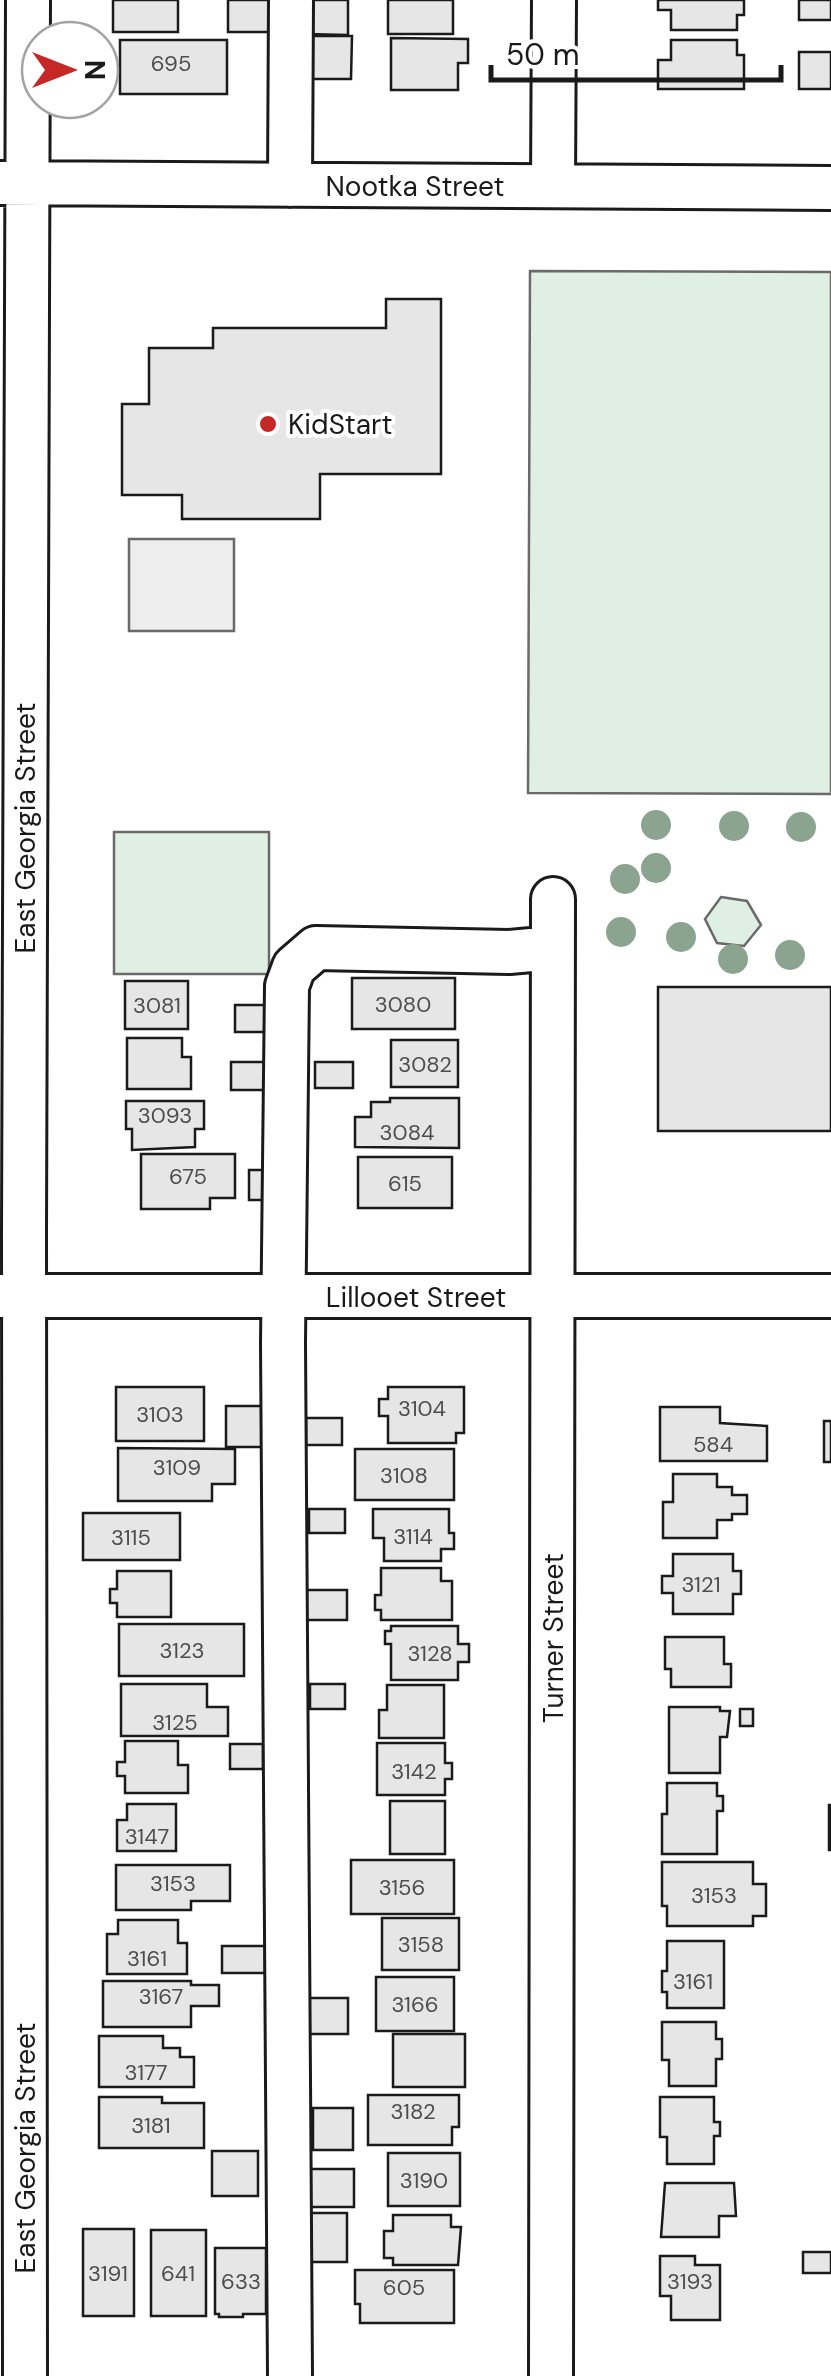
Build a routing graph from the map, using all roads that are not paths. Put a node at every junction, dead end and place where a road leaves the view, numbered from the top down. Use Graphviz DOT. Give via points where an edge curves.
graph roads {
  1 [pos="28,0"];
  2 [pos="291,0"];
  3 [pos="554,0"];
  4 [pos="14,184"];
  5 [pos="290,185"];
  6 [pos="553,186"];
  7 [pos="831,188"];
  8 [pos="553,899"];
  9 [pos="553,948"];
  10 [pos="12,1296"];
  11 [pos="553,1296"];
  12 [pos="831,1296"];
  13 [pos="283,1297"];
  14 [pos="25,2376"];
  15 [pos="290,2376"];
  16 [pos="552,2376"];
  1 -- 4 [label="street, East Georgia Street"];
  2 -- 5 [label="street"];
  3 -- 6 [label="street"];
  4 -- 5 [label="street, Nootka Street"];
  4 -- 10 [label="street, East Georgia Street"];
  5 -- 6 [label="street, Nootka Street"];
  6 -- 7 [label="street, Nootka Street"];
  8 -- 9 [label="street, Turner Street"];
  9 -- 11 [label="street, Turner Street"];
  9 -- 13 [label="street" via="316,948 294,967 286,986"];
  10 -- 13 [label="street, Lillooet Street"];
  10 -- 14 [label="street, East Georgia Street"];
  11 -- 12 [label="street, Lillooet Street"];
  11 -- 13 [label="street, Lillooet Street"];
  11 -- 16 [label="street, Turner Street"];
  13 -- 15 [label="street"];
}
